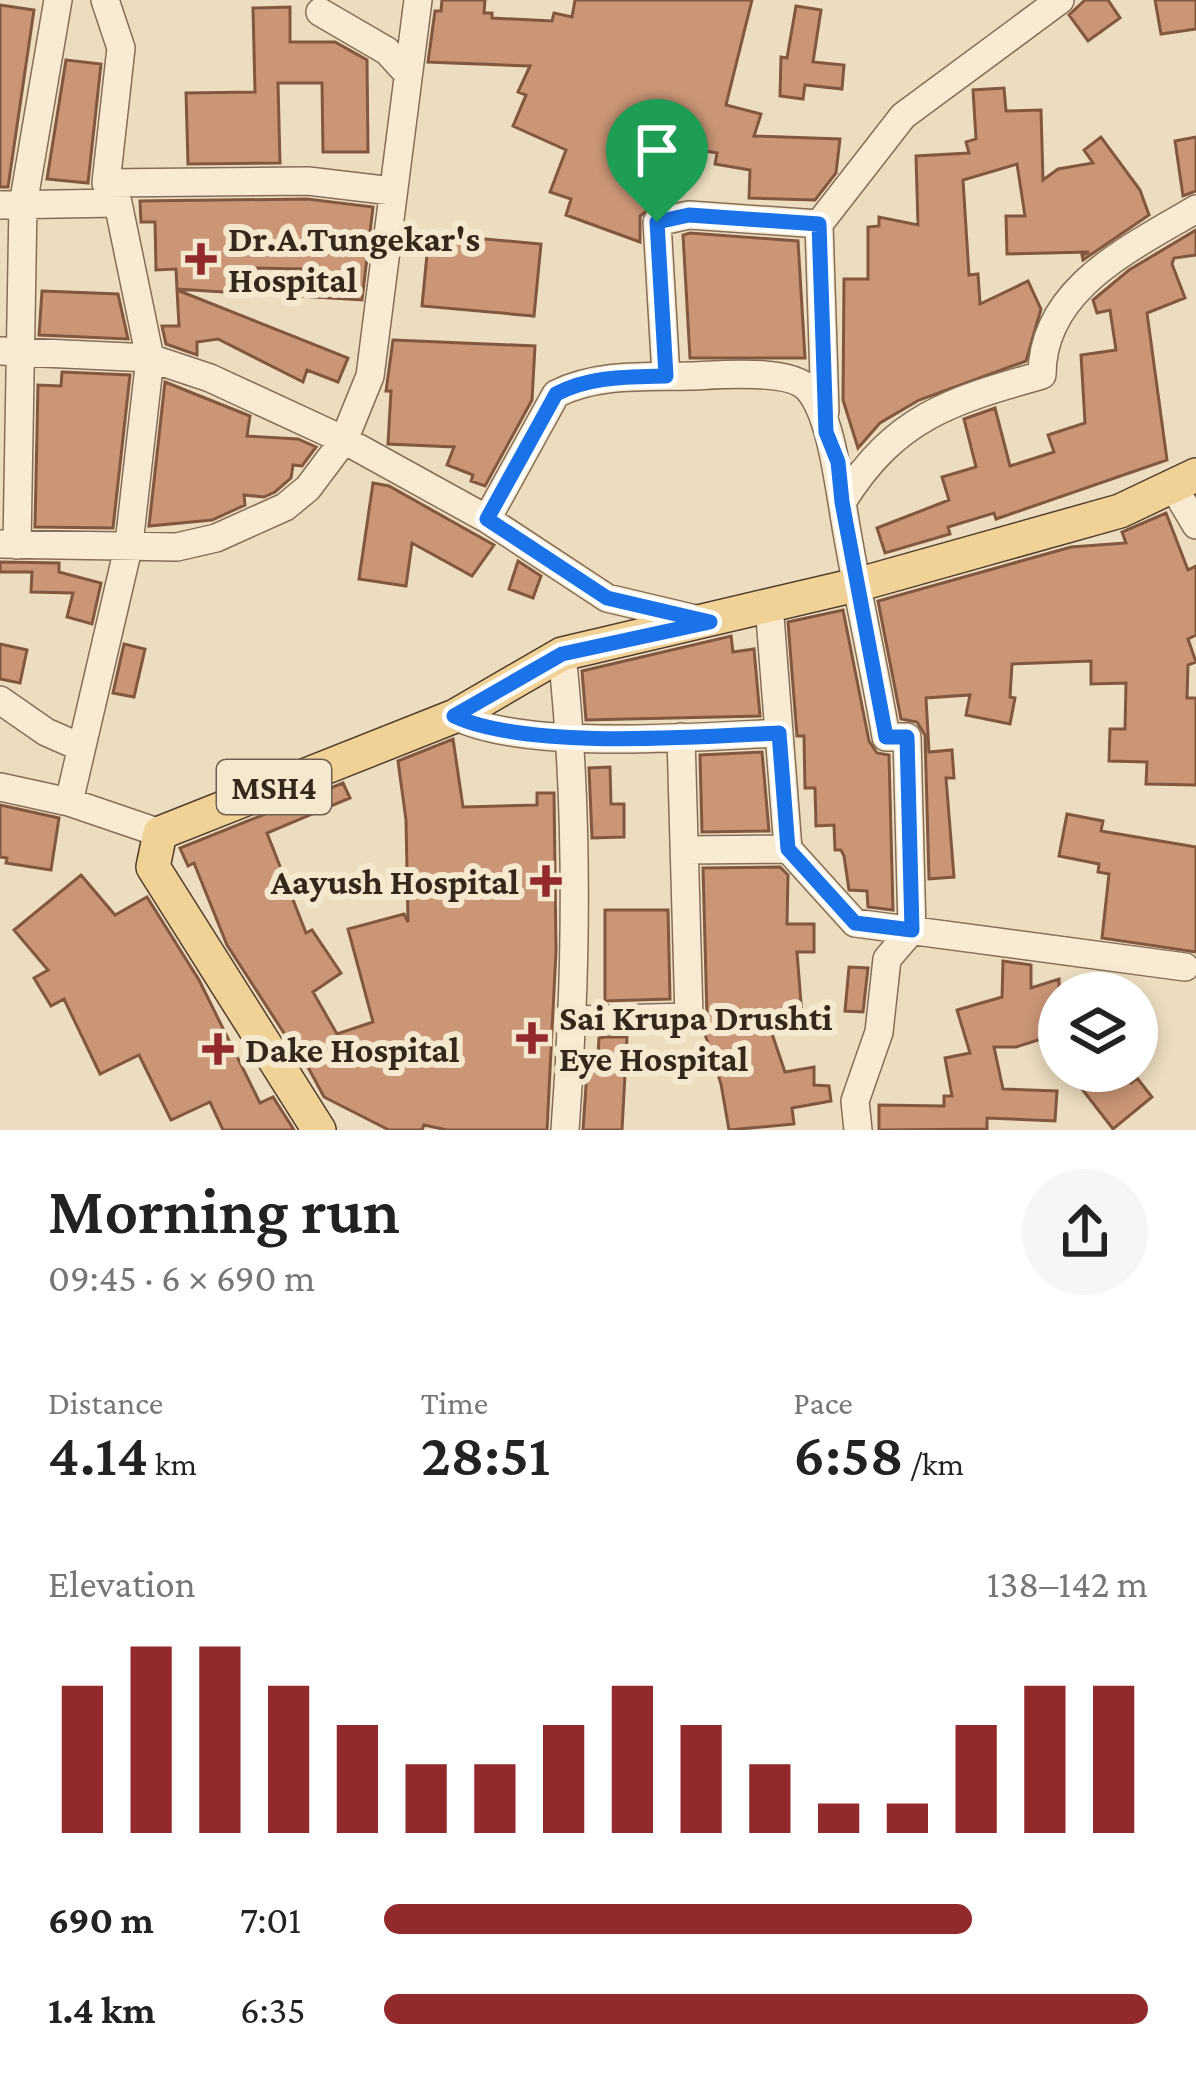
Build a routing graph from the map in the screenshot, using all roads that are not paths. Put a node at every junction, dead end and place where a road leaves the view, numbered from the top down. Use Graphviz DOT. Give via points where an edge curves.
graph roads {
  1 [pos="105,0"];
  2 [pos="418,0"];
  3 [pos="1060,0"];
  4 [pos="54,3"];
  5 [pos="320,12"];
  6 [pos="407,73"];
  7 [pos="392,191"];
  8 [pos="112,193"];
  9 [pos="11,205"];
  10 [pos="1196,209"];
  11 [pos="819,224"];
  12 [pos="11,352"];
  13 [pos="150,358"];
  14 [pos="666,376"];
  15 [pos="826,432"];
  16 [pos="344,440"];
  17 [pos="1185,481"];
  18 [pos="842,502"];
  19 [pos="487,519"];
  20 [pos="1196,525"];
  21 [pos="129,544"];
  22 [pos="8,545"];
  23 [pos="860,584"];
  24 [pos="769,604"];
  25 [pos="710,622"];
  26 [pos="562,654"];
  27 [pos="0,700"];
  28 [pos="454,716"];
  29 [pos="779,733"];
  30 [pos="571,735"];
  31 [pos="681,737"];
  32 [pos="80,747"];
  33 [pos="0,787"];
  34 [pos="69,802"];
  35 [pos="160,833"];
  36 [pos="788,849"];
  37 [pos="686,850"];
  38 [pos="912,930"];
  39 [pos="1185,967"];
  40 [pos="574,1020"];
  41 [pos="319,1130"];
  42 [pos="565,1130"];
  43 [pos="858,1130"];
  1 -- 8 [label="street" via="121,48"];
  2 -- 6 [label="street"];
  3 -- 11 [label="street" via="902,116"];
  4 -- 9 [label="street"];
  5 -- 6 [label="street" via="387,51"];
  6 -- 7 [label="street"];
  7 -- 8 [label="street" via="308,182"];
  7 -- 16 [label="street" via="370,376"];
  8 -- 9 [label="street"];
  8 -- 13 [label="street"];
  9 -- 12 [label="street"];
  10 -- 18 [label="street" via="1143,236 1056,314 1042,347 1042,375 952,400 870,457"];
  11 -- 14 [label="street" via="689,215 657,222"];
  11 -- 15 [label="street"];
  12 -- 13 [label="street"];
  12 -- 22 [label="street"];
  13 -- 16 [label="street"];
  13 -- 21 [label="street"];
  14 -- 15 [label="street" via="793,380 808,389"];
  14 -- 19 [label="street" via="575,384 556,394"];
  15 -- 18 [label="street"];
  16 -- 19 [label="street"];
  16 -- 21 [label="street" via="285,507 215,538 177,547"];
  17 -- 20 [label="street"];
  17 -- 23 [label="main road" via="1120,511"];
  18 -- 23 [label="street"];
  19 -- 25 [label="street" via="607,598"];
  21 -- 22 [label="street"];
  21 -- 32 [label="street"];
  23 -- 24 [label="main road"];
  23 -- 38 [label="street" via="886,737 907,737"];
  24 -- 25 [label="main road"];
  24 -- 29 [label="street"];
  25 -- 26 [label="main road, MSH4"];
  26 -- 28 [label="main road, MSH4"];
  26 -- 30 [label="street"];
  27 -- 32 [label="street"];
  28 -- 30 [label="street" via="485,730"];
  28 -- 35 [label="main road, MSH4"];
  29 -- 31 [label="street"];
  29 -- 36 [label="street"];
  30 -- 31 [label="street"];
  30 -- 40 [label="street"];
  31 -- 37 [label="street"];
  32 -- 34 [label="street"];
  33 -- 34 [label="street"];
  34 -- 35 [label="street"];
  35 -- 41 [label="main road" via="153,866"];
  36 -- 37 [label="street"];
  36 -- 38 [label="street" via="855,923"];
  37 -- 40 [label="street" via="689,1017"];
  38 -- 39 [label="street"];
  38 -- 43 [label="street" via="887,958 879,1032 855,1101"];
  40 -- 42 [label="street"];
}
